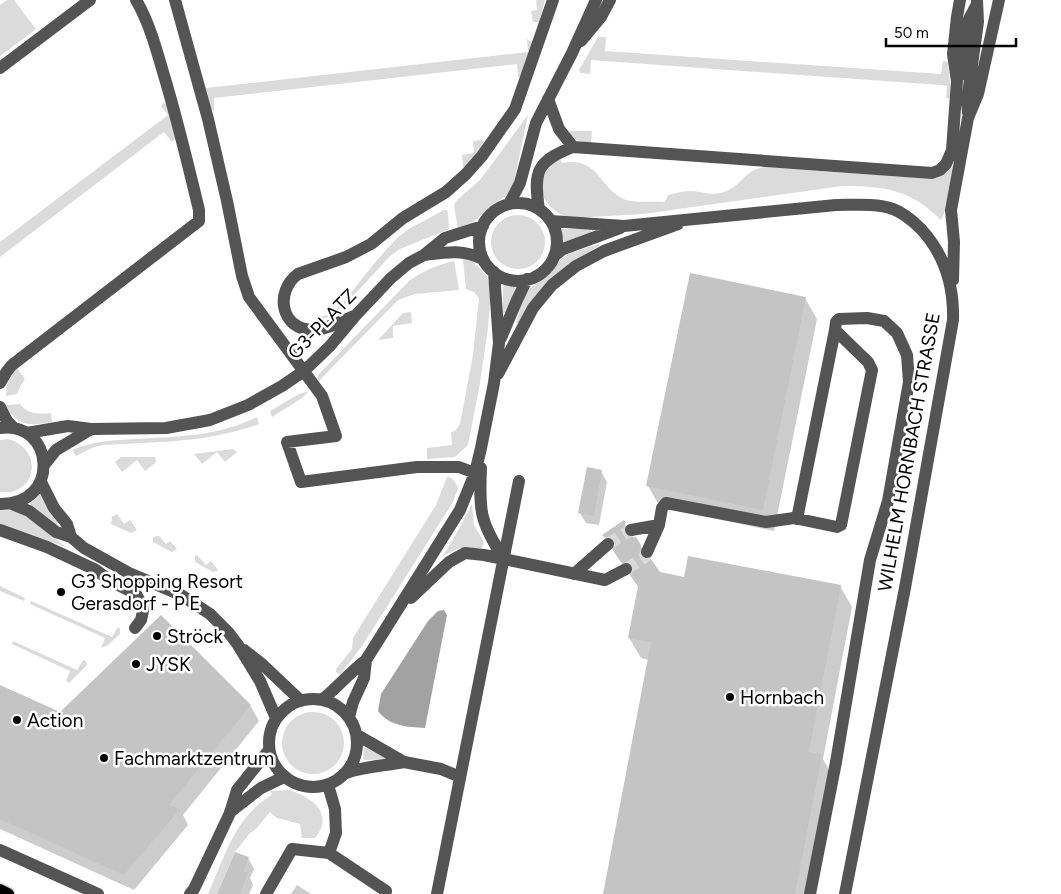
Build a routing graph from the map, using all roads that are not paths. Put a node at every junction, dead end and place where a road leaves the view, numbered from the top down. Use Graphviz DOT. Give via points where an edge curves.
graph roads {
  1 [pos="90,0"];
  2 [pos="176,0"];
  3 [pos="553,0"];
  4 [pos="596,0"];
  5 [pos="610,0"];
  6 [pos="960,0"];
  7 [pos="999,0"];
  8 [pos="139,2"];
  9 [pos="977,2"];
  10 [pos="572,53"];
  11 [pos="0,68"];
  12 [pos="957,81"];
  13 [pos="548,99"];
  14 [pos="968,118"];
  15 [pos="573,147"];
  16 [pos="510,204"];
  17 [pos="539,209"];
  18 [pos="690,219"];
  19 [pos="552,222"];
  20 [pos="483,226"];
  21 [pos="624,226"];
  22 [pos="424,254"];
  23 [pos="554,256"];
  24 [pos="483,259"];
  25 [pos="494,272"];
  26 [pos="527,280"];
  27 [pos="952,288"];
  28 [pos="356,315"];
  29 [pos="835,330"];
  30 [pos="499,343"];
  31 [pos="304,371"];
  32 [pos="494,382"];
  33 [pos="0,383"];
  34 [pos="0,408"];
  35 [pos="0,428"];
  36 [pos="14,428"];
  37 [pos="91,429"];
  38 [pos="27,433"];
  39 [pos="482,448"];
  40 [pos="44,465"];
  41 [pos="475,473"];
  42 [pos="519,481"];
  43 [pos="41,482"];
  44 [pos="6,504"];
  45 [pos="797,519"];
  46 [pos="659,524"];
  47 [pos="0,530"];
  48 [pos="631,530"];
  49 [pos="71,538"];
  50 [pos="608,544"];
  51 [pos="647,552"];
  52 [pos="504,559"];
  53 [pos="626,569"];
  54 [pos="96,570"];
  55 [pos="129,573"];
  56 [pos="574,574"];
  57 [pos="398,610"];
  58 [pos="135,628"];
  59 [pos="238,646"];
  60 [pos="366,660"];
  61 [pos="300,700"];
  62 [pos="323,700"];
  63 [pos="349,717"];
  64 [pos="276,718"];
  65 [pos="357,735"];
  66 [pos="269,750"];
  67 [pos="404,762"];
  68 [pos="346,773"];
  69 [pos="284,777"];
  70 [pos="460,777"];
  71 [pos="328,785"];
  72 [pos="230,813"];
  73 [pos="0,850"];
  74 [pos="329,853"];
  75 [pos="0,890"];
  76 [pos="8,894"];
  77 [pos="98,894"];
  78 [pos="190,894"];
  79 [pos="266,894"];
  80 [pos="385,894"];
  81 [pos="437,894"];
  82 [pos="810,894"];
  83 [pos="845,894"];
  1 -- 11 [label="street"];
  2 -- 31 [label="street" via="208,119 249,297"];
  3 -- 28 [label="street" via="515,109 466,174 446,192 403,218 370,244 346,257 298,274 284,293 288,317 303,328 318,330"];
  4 -- 10 [label="street"];
  5 -- 10 [label="street" via="601,17"];
  6 -- 12 [label="street" via="953,54"];
  7 -- 14 [label="street" via="978,94"];
  8 -- 33 [label="street" via="181,136 199,221 12,365"];
  9 -- 12 [label="street" via="969,19"];
  9 -- 14 [label="street" via="978,22 967,101"];
  10 -- 13 [label="street"];
  12 -- 15 [label="street" via="952,150 946,164 932,173"];
  13 -- 15 [label="street" via="559,130"];
  13 -- 16 [label="street" via="536,122 520,183"];
  14 -- 27 [label="street" via="951,210 954,242"];
  15 -- 17 [label="street" via="555,154 544,163 537,176"];
  16 -- 17 [label="street" via="528,204"];
  16 -- 20 [label="street" via="491,214"];
  17 -- 19 [label="street"];
  18 -- 21 [label="street, WILHELM HORNBACH STRASSE"];
  18 -- 27 [label="street, WILHELM HORNBACH STRASSE" via="836,204 893,209 910,219 926,235 947,270"];
  18 -- 32 [label="street, WILHELM HORNBACH STRASSE" via="604,251 576,266 552,285 532,308"];
  19 -- 21 [label="street, WILHELM HORNBACH STRASSE"];
  19 -- 23 [label="street" via="557,238"];
  20 -- 22 [label="street, G3-PLATZ" via="445,238"];
  20 -- 24 [label="street" via="480,238"];
  21 -- 23 [label="street, WILHELM HORNBACH STRASSE" via="563,249"];
  22 -- 24 [label="street, G3-PLATZ" via="458,251"];
  22 -- 28 [label="street, G3-PLATZ" via="392,278"];
  23 -- 26 [label="street" via="544,271"];
  24 -- 25 [label="street"];
  25 -- 26 [label="street" via="504,278"];
  25 -- 30 [label="street, WILHELM HORNBACH STRASSE"];
  26 -- 30 [label="street, WILHELM HORNBACH STRASSE"];
  27 -- 83 [label="street, WILHELM HORNBACH STRASSE" via="953,320 938,409"];
  28 -- 31 [label="street, G3-PLATZ"];
  29 -- 45 [label="street"];
  29 -- 45 [label="street" via="872,370 841,525 837,527"];
  29 -- 82 [label="street" via="840,319 884,321 897,333 907,355 909,382 888,501 870,560"];
  30 -- 32 [label="street, WILHELM HORNBACH STRASSE"];
  31 -- 37 [label="street, G3-PLATZ" via="259,399 210,420 166,428"];
  31 -- 41 [label="street" via="322,396 336,436 287,442 301,482 417,467 460,467"];
  32 -- 39 [label="street, WILHELM HORNBACH STRASSE"];
  34 -- 36 [label="street"];
  35 -- 36 [label="street"];
  36 -- 38 [label="street"];
  37 -- 38 [label="street, G3-PLATZ" via="68,426"];
  37 -- 40 [label="street" via="56,450"];
  38 -- 40 [label="street" via="42,451"];
  39 -- 41 [label="street, WILHELM HORNBACH STRASSE"];
  39 -- 52 [label="street" via="482,518"];
  40 -- 43 [label="street"];
  41 -- 57 [label="street, WILHELM HORNBACH STRASSE" via="460,510"];
  42 -- 52 [label="street"];
  43 -- 44 [label="street" via="22,501"];
  43 -- 49 [label="street" via="54,508 67,524"];
  44 -- 49 [label="street" via="28,510 56,532"];
  45 -- 46 [label="street" via="766,522 669,503 662,508"];
  46 -- 48 [label="street"];
  46 -- 51 [label="street"];
  47 -- 54 [label="street"];
  49 -- 55 [label="street"];
  50 -- 56 [label="street"];
  52 -- 56 [label="street"];
  52 -- 57 [label="street" via="465,553 449,562"];
  52 -- 70 [label="street"];
  53 -- 56 [label="street" via="605,580"];
  54 -- 55 [label="street"];
  54 -- 58 [label="street" via="140,599 143,611"];
  55 -- 59 [label="street" via="196,604 210,614"];
  57 -- 60 [label="street, WILHELM HORNBACH STRASSE"];
  59 -- 61 [label="street"];
  59 -- 64 [label="street" via="260,681"];
  60 -- 62 [label="street, WILHELM HORNBACH STRASSE"];
  60 -- 63 [label="street, WILHELM HORNBACH STRASSE" via="364,678"];
  61 -- 62 [label="street"];
  61 -- 64 [label="street"];
  62 -- 63 [label="street" via="336,705"];
  63 -- 65 [label="street"];
  64 -- 66 [label="street" via="270,732"];
  65 -- 67 [label="street"];
  65 -- 68 [label="street" via="357,751"];
  66 -- 69 [label="street" via="274,765"];
  66 -- 72 [label="street" via="237,790"];
  67 -- 68 [label="street"];
  67 -- 70 [label="street"];
  68 -- 71 [label="street"];
  69 -- 71 [label="street" via="303,786"];
  69 -- 72 [label="street" via="261,788"];
  70 -- 81 [label="street"];
  71 -- 74 [label="street" via="335,809 336,833"];
  72 -- 78 [label="street"];
  73 -- 77 [label="street"];
  74 -- 79 [label="street" via="292,849"];
  74 -- 80 [label="street" via="386,891"];
  75 -- 76 [label="main road"];
}
